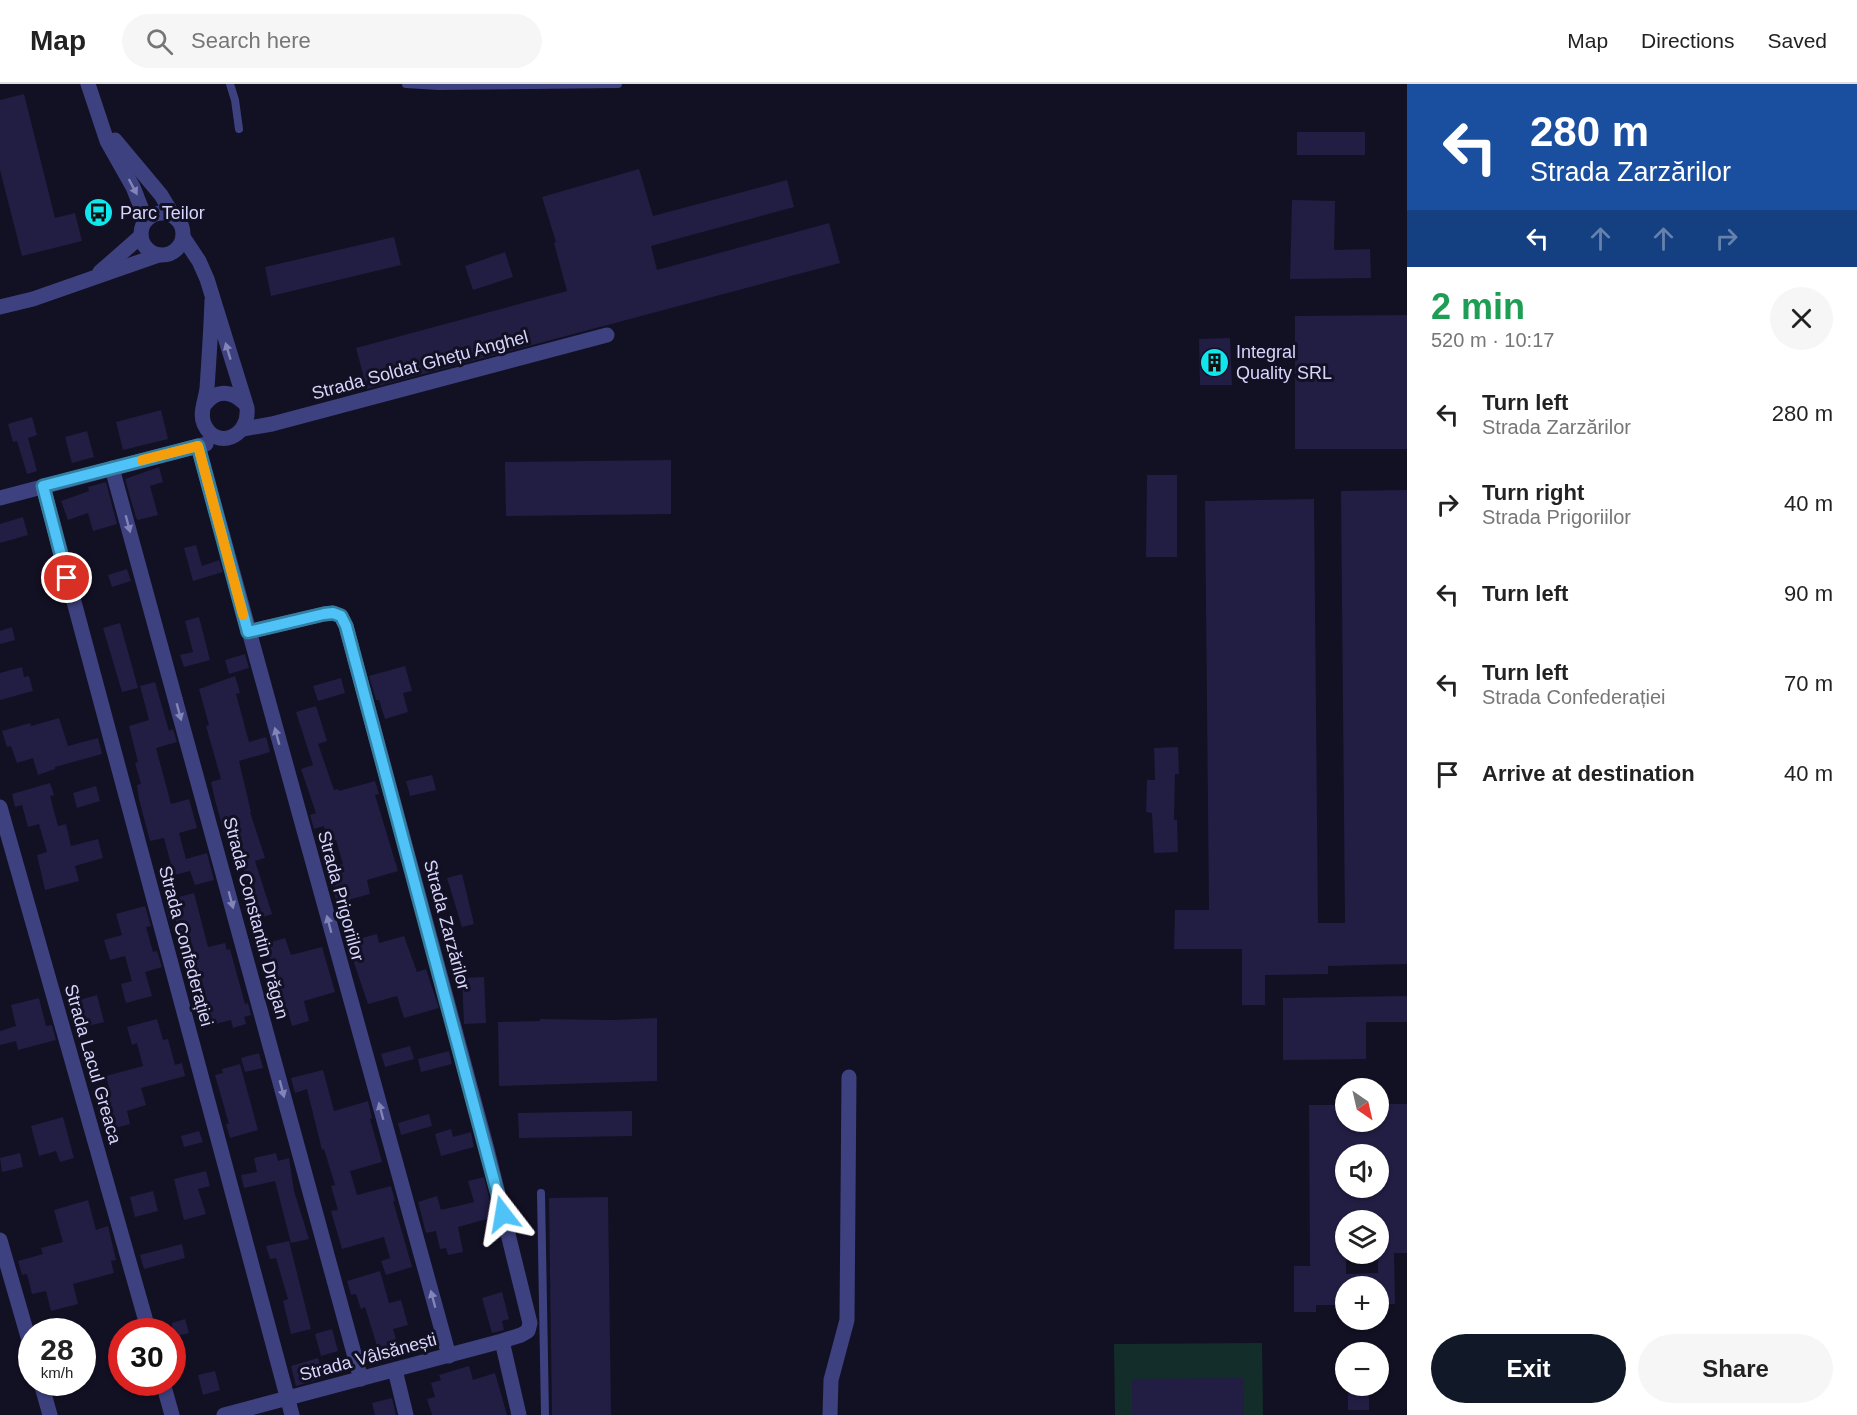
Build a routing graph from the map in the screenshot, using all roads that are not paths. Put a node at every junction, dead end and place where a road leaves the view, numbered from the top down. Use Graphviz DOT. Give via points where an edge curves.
graph roads {
  1 [pos="88,84"];
  2 [pos="230,84"];
  3 [pos="406,84"];
  4 [pos="618,84"];
  5 [pos="99,118"];
  6 [pos="239,129"];
  7 [pos="172,215"];
  8 [pos="146,220"];
  9 [pos="141,236"];
  10 [pos="183,237"];
  11 [pos="166,253"];
  12 [pos="195,255"];
  13 [pos="93,278"];
  14 [pos="212,300"];
  15 [pos="0,307"];
  16 [pos="607,335"];
  17 [pos="243,402"];
  18 [pos="205,404"];
  19 [pos="205,426"];
  20 [pos="243,429"];
  21 [pos="223,438"];
  22 [pos="198,446"];
  23 [pos="112,468"];
  24 [pos="43,486"];
  25 [pos="0,498"];
  26 [pos="248,632"];
  27 [pos="0,807"];
  28 [pos="849,1077"];
  29 [pos="541,1193"];
  30 [pos="0,1240"];
  31 [pos="22,1318"];
  32 [pos="144,1318"];
  33 [pos="524,1333"];
  34 [pos="544,1336"];
  35 [pos="502,1341"];
  36 [pos="449,1356"];
  37 [pos="395,1370"];
  38 [pos="361,1379"];
  39 [pos="45,1396"];
  40 [pos="167,1396"];
  41 [pos="288,1399"];
  42 [pos="50,1415"];
  43 [pos="172,1415"];
  44 [pos="224,1415"];
  45 [pos="292,1415"];
  46 [pos="406,1415"];
  47 [pos="519,1415"];
  48 [pos="545,1415"];
  49 [pos="830,1415"];
  1 -- 5 [label="street"];
  2 -- 6 [label="lane"];
  3 -- 4 [label="lane"];
  5 -- 7 [label="street" via="161,195"];
  5 -- 8 [label="street, one-way"];
  7 -- 8 [label="street" via="159,213"];
  7 -- 10 [label="street" via="181,225"];
  8 -- 9 [label="street"];
  9 -- 11 [label="street" via="147,248"];
  9 -- 13 [label="street"];
  10 -- 11 [label="street" via="178,248"];
  10 -- 12 [label="street"];
  11 -- 12 [label="street"];
  11 -- 13 [label="street"];
  12 -- 14 [label="street" via="204,270"];
  13 -- 15 [label="street"];
  17 -- 14 [label="street, one-way"];
  14 -- 18 [label="street"];
  16 -- 20 [label="street, Strada Soldat Ghețu Anghel"];
  17 -- 18 [label="street" via="224,393"];
  17 -- 20 [label="street" via="248,416"];
  18 -- 19 [label="street"];
  19 -- 21 [label="street"];
  19 -- 22 [label="street"];
  20 -- 21 [label="street"];
  21 -- 22 [label="street"];
  22 -- 23 [label="street"];
  22 -- 26 [label="street, Strada Prigoriilor"];
  23 -- 24 [label="street"];
  23 -- 38 [label="street, Strada Constantin Drăgan, one-way"];
  24 -- 25 [label="street"];
  24 -- 41 [label="street, Strada Confederației"];
  26 -- 33 [label="street, Strada Zarzărilor" via="333,613 341,616 346,626 487,1149 530,1323"];
  36 -- 26 [label="street, Strada Prigoriilor, one-way"];
  27 -- 32 [label="street, Strada Lacul Greaca"];
  28 -- 49 [label="street" via="847,1320 831,1380"];
  29 -- 34 [label="lane"];
  30 -- 31 [label="street"];
  33 -- 34 [label="lane"];
  33 -- 35 [label="street, Strada Vâlsănești"];
  34 -- 48 [label="lane"];
  35 -- 36 [label="street, Strada Vâlsănești"];
  35 -- 47 [label="street"];
  36 -- 37 [label="street, Strada Vâlsănești"];
  37 -- 38 [label="street, Strada Vâlsănești"];
  37 -- 46 [label="street"];
  38 -- 41 [label="street, Strada Vâlsănești"];
  39 -- 42 [label="street"];
  40 -- 43 [label="street"];
  41 -- 44 [label="street, Strada Vâlsănești"];
  41 -- 45 [label="street, Strada Confederației"];
}
